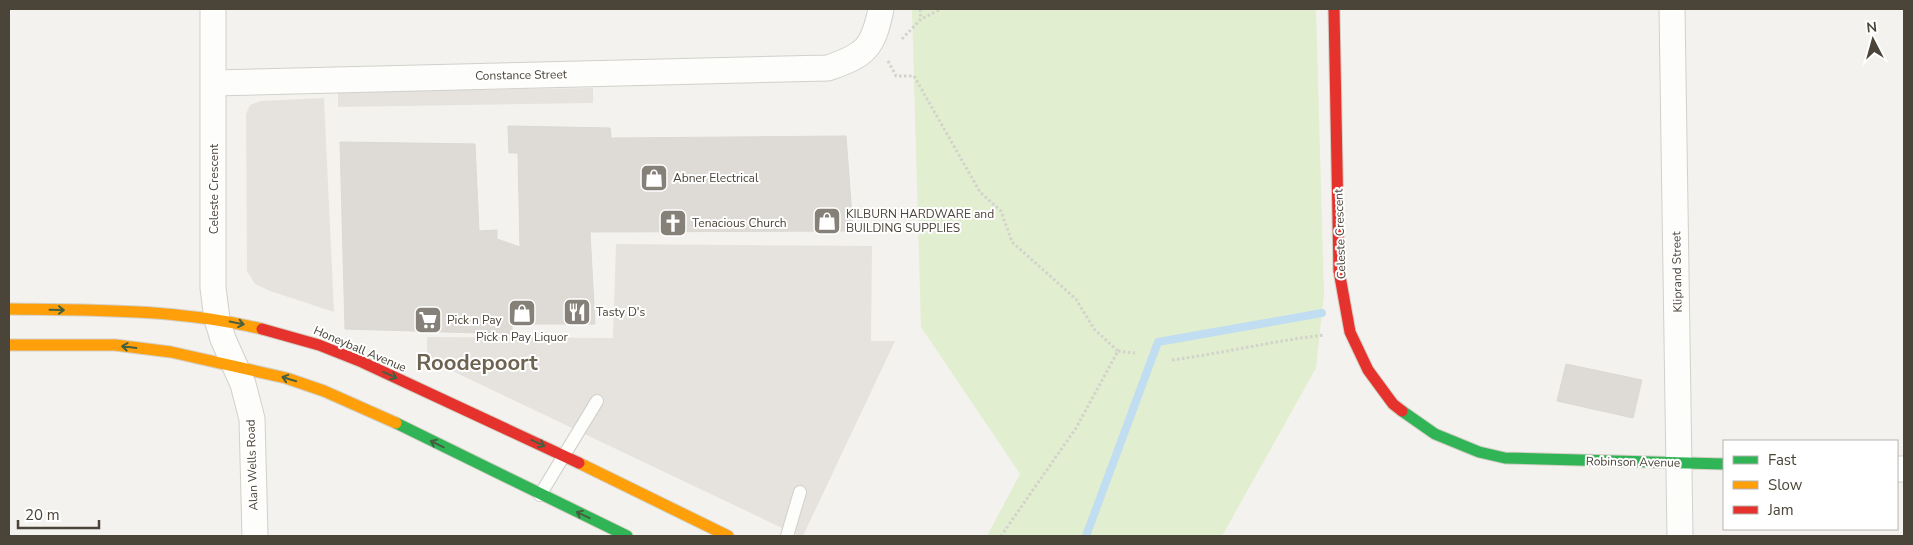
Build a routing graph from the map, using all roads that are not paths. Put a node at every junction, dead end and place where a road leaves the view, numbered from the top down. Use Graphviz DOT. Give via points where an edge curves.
graph roads {
  1 [pos="213,9"];
  2 [pos="881,9"];
  3 [pos="1334,9"];
  4 [pos="1672,9"];
  5 [pos="214,82"];
  6 [pos="9,309"];
  7 [pos="217,319"];
  8 [pos="9,345"];
  9 [pos="235,366"];
  10 [pos="597,401"];
  11 [pos="564,455"];
  12 [pos="1542,460"];
  13 [pos="1679,463"];
  14 [pos="1723,464"];
  15 [pos="800,492"];
  16 [pos="540,495"];
  17 [pos="254,536"];
  18 [pos="627,536"];
  19 [pos="728,536"];
  20 [pos="787,536"];
  21 [pos="1680,536"];
  1 -- 5 [label="street, Celeste Crescent"];
  2 -- 5 [label="street, Constance Street" via="870,44 854,59 828,68"];
  3 -- 12 [label="street, Celeste Crescent" via="1339,271 1350,332 1368,370 1393,404 1436,434 1479,452 1505,458"];
  4 -- 13 [label="street, Kliprand Street"];
  5 -- 7 [label="street, Celeste Crescent" via="213,288"];
  6 -- 7 [label="street, Honeyball Avenue, one-way" via="126,311"];
  7 -- 9 [label="street, Celeste Crescent"];
  7 -- 11 [label="street, Honeyball Avenue, one-way" via="276,332 352,358"];
  9 -- 8 [label="street, one-way" via="171,352 115,345"];
  16 -- 9 [label="street, one-way" via="324,391"];
  9 -- 17 [label="street, Alan Wells Road" via="252,419"];
  10 -- 11 [label="lane"];
  11 -- 16 [label="lane"];
  11 -- 19 [label="street, Honeyball Avenue"];
  12 -- 13 [label="street, Robinson Avenue"];
  13 -- 14 [label="street, Robinson Avenue"];
  13 -- 21 [label="street, Kliprand Street"];
  15 -- 20 [label="lane"];
  18 -- 16 [label="street, one-way"];
}
